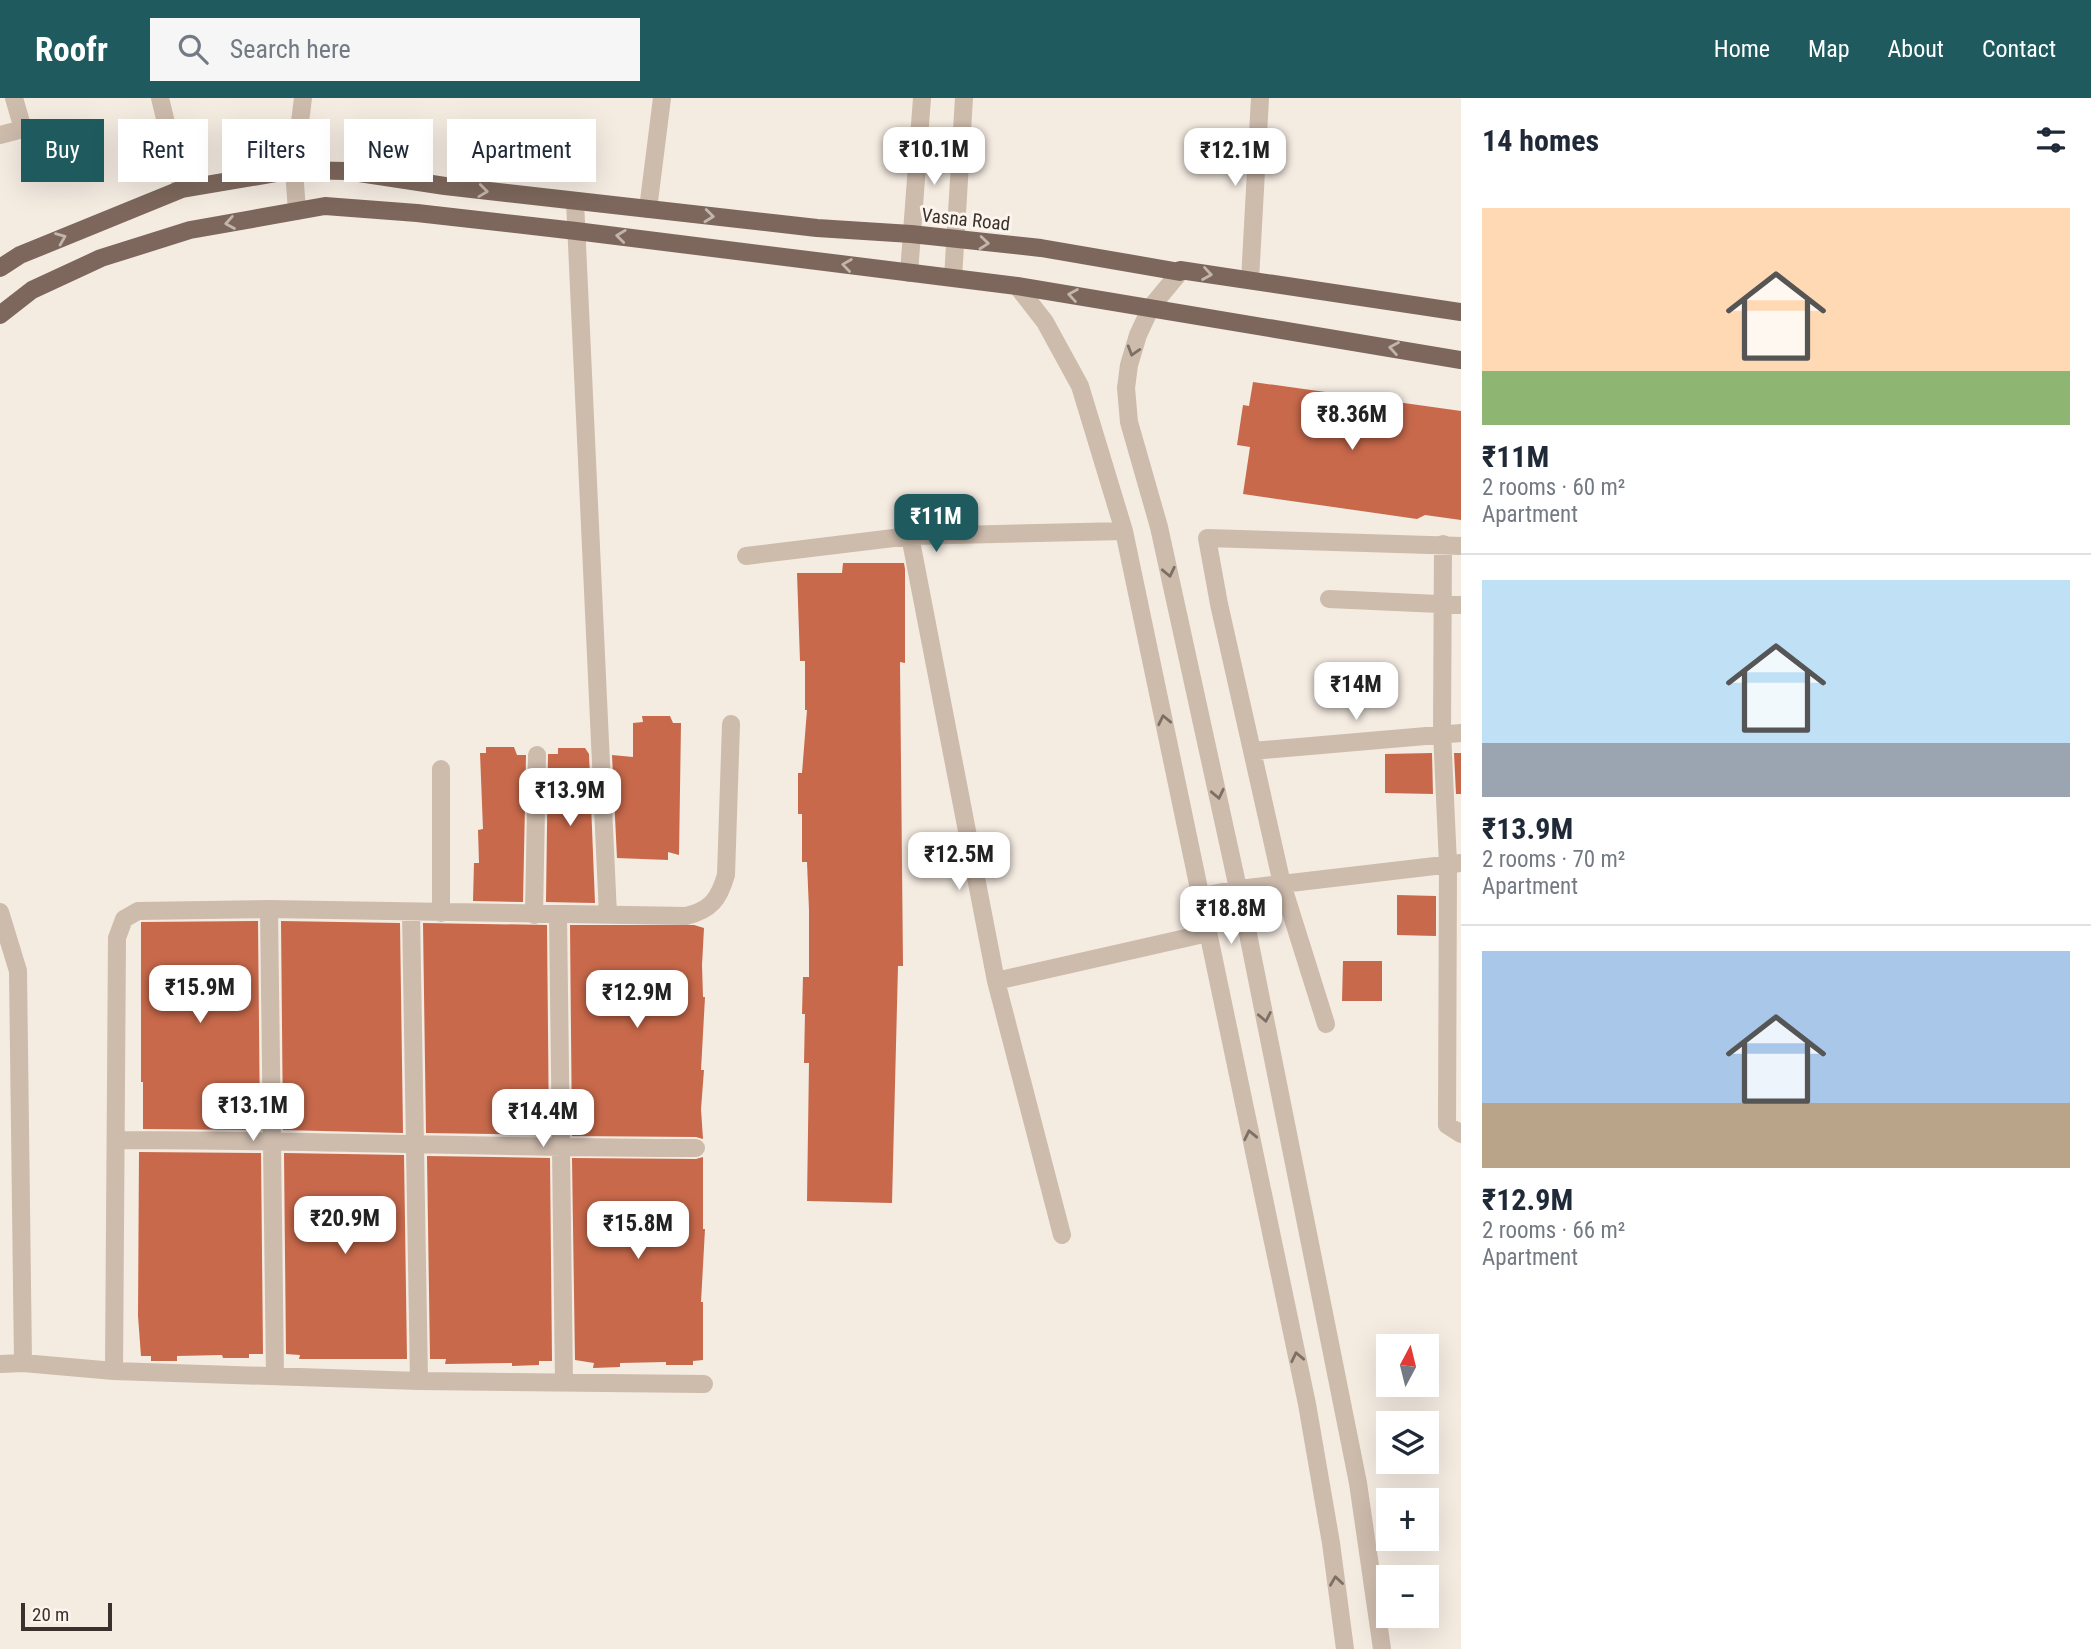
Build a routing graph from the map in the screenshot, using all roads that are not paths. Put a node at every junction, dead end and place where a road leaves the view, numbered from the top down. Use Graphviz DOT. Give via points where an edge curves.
graph roads {
  1 [pos="14,98"];
  2 [pos="160,98"];
  3 [pos="303,98"];
  4 [pos="662,98"];
  5 [pos="922,98"];
  6 [pos="964,98"];
  7 [pos="1260,98"];
  8 [pos="300,119"];
  9 [pos="0,135"];
  10 [pos="330,171"];
  11 [pos="223,182"];
  12 [pos="295,182"];
  13 [pos="182,189"];
  14 [pos="575,201"];
  15 [pos="648,209"];
  16 [pos="297,211"];
  17 [pos="576,230"];
  18 [pos="911,234"];
  19 [pos="955,241"];
  20 [pos="0,268"];
  21 [pos="1180,272"];
  22 [pos="909,273"];
  23 [pos="953,278"];
  24 [pos="1250,280"];
  25 [pos="1017,286"];
  26 [pos="1151,307"];
  27 [pos="1461,312"];
  28 [pos="0,314"];
  29 [pos="1461,360"];
  30 [pos="1124,531"];
  31 [pos="910,536"];
  32 [pos="1452,545"];
  33 [pos="746,556"];
  34 [pos="1329,599"];
  35 [pos="1452,605"];
  36 [pos="731,724"];
  37 [pos="1442,733"];
  38 [pos="1461,733"];
  39 [pos="1252,751"];
  40 [pos="537,755"];
  41 [pos="441,769"];
  42 [pos="1455,863"];
  43 [pos="1282,884"];
  44 [pos="1238,889"];
  45 [pos="1201,896"];
  46 [pos="269,909"];
  47 [pos="0,912"];
  48 [pos="411,912"];
  49 [pos="441,913"];
  50 [pos="534,915"];
  51 [pos="558,915"];
  52 [pos="608,915"];
  53 [pos="1208,933"];
  54 [pos="996,981"];
  55 [pos="1326,1024"];
  56 [pos="1461,1134"];
  57 [pos="117,1140"];
  58 [pos="272,1140"];
  59 [pos="416,1143"];
  60 [pos="562,1148"];
  61 [pos="696,1148"];
  62 [pos="1062,1235"];
  63 [pos="23,1363"];
  64 [pos="0,1364"];
  65 [pos="114,1371"];
  66 [pos="275,1376"];
  67 [pos="419,1381"];
  68 [pos="564,1382"];
  69 [pos="704,1384"];
  70 [pos="1345,1649"];
  71 [pos="1382,1649"];
  1 -- 9 [label="street" via="23,129"];
  2 -- 13 [label="street"];
  3 -- 8 [label="street"];
  4 -- 15 [label="street"];
  5 -- 18 [label="street"];
  6 -- 19 [label="street"];
  7 -- 24 [label="street"];
  10 -- 14 [label="main road, Vasna Road, one-way"];
  11 -- 13 [label="main road, Vasna Road"];
  12 -- 16 [label="street"];
  20 -- 13 [label="main road, Vasna Road, one-way" via="20,255"];
  14 -- 15 [label="main road, Vasna Road"];
  14 -- 17 [label="street"];
  15 -- 18 [label="main road, Vasna Road, one-way"];
  16 -- 17 [label="main road" via="353,207"];
  16 -- 28 [label="main road, one-way" via="190,230 101,258 32,290"];
  22 -- 17 [label="main road, one-way"];
  17 -- 52 [label="street"];
  18 -- 19 [label="main road, Vasna Road"];
  18 -- 22 [label="street"];
  19 -- 21 [label="main road, Vasna Road, one-way" via="1041,248"];
  19 -- 23 [label="street"];
  21 -- 24 [label="main road, Vasna Road, one-way"];
  21 -- 26 [label="street"];
  22 -- 23 [label="main road"];
  23 -- 25 [label="main road"];
  24 -- 27 [label="main road, Vasna Road"];
  26 -- 25 [label="main road, one-way"];
  25 -- 30 [label="street" via="1045,322 1080,386"];
  29 -- 26 [label="main road, one-way"];
  26 -- 44 [label="street, one-way" via="1129,365 1129,422 1159,527"];
  30 -- 31 [label="street"];
  45 -- 30 [label="street, one-way"];
  31 -- 33 [label="street"];
  31 -- 54 [label="street"];
  32 -- 35 [label="street"];
  32 -- 39 [label="street" via="1207,538"];
  34 -- 35 [label="street"];
  35 -- 37 [label="street"];
  36 -- 52 [label="street" via="726,875 712,906 686,916"];
  37 -- 38 [label="street"];
  37 -- 39 [label="street"];
  37 -- 42 [label="street"];
  39 -- 43 [label="street"];
  40 -- 50 [label="street"];
  41 -- 49 [label="street"];
  42 -- 43 [label="street"];
  42 -- 56 [label="street" via="1447,1125"];
  43 -- 44 [label="street"];
  43 -- 55 [label="street"];
  44 -- 45 [label="street"];
  44 -- 71 [label="street, one-way" via="1358,1483"];
  45 -- 53 [label="street"];
  46 -- 48 [label="street"];
  46 -- 57 [label="street" via="138,911 124,919 117,938"];
  46 -- 58 [label="street"];
  47 -- 63 [label="street" via="18,971"];
  48 -- 49 [label="street"];
  48 -- 59 [label="street"];
  49 -- 50 [label="street"];
  50 -- 51 [label="street"];
  51 -- 52 [label="street"];
  51 -- 60 [label="street"];
  53 -- 54 [label="street"];
  70 -- 53 [label="street, one-way" via="1307,1404"];
  54 -- 62 [label="street"];
  57 -- 58 [label="street"];
  57 -- 65 [label="street"];
  58 -- 59 [label="street"];
  58 -- 66 [label="street"];
  59 -- 60 [label="street"];
  59 -- 67 [label="street"];
  60 -- 61 [label="street"];
  60 -- 68 [label="street"];
  63 -- 64 [label="street"];
  63 -- 65 [label="street"];
  65 -- 66 [label="street"];
  66 -- 67 [label="street"];
  67 -- 68 [label="street"];
  68 -- 69 [label="street"];
}
